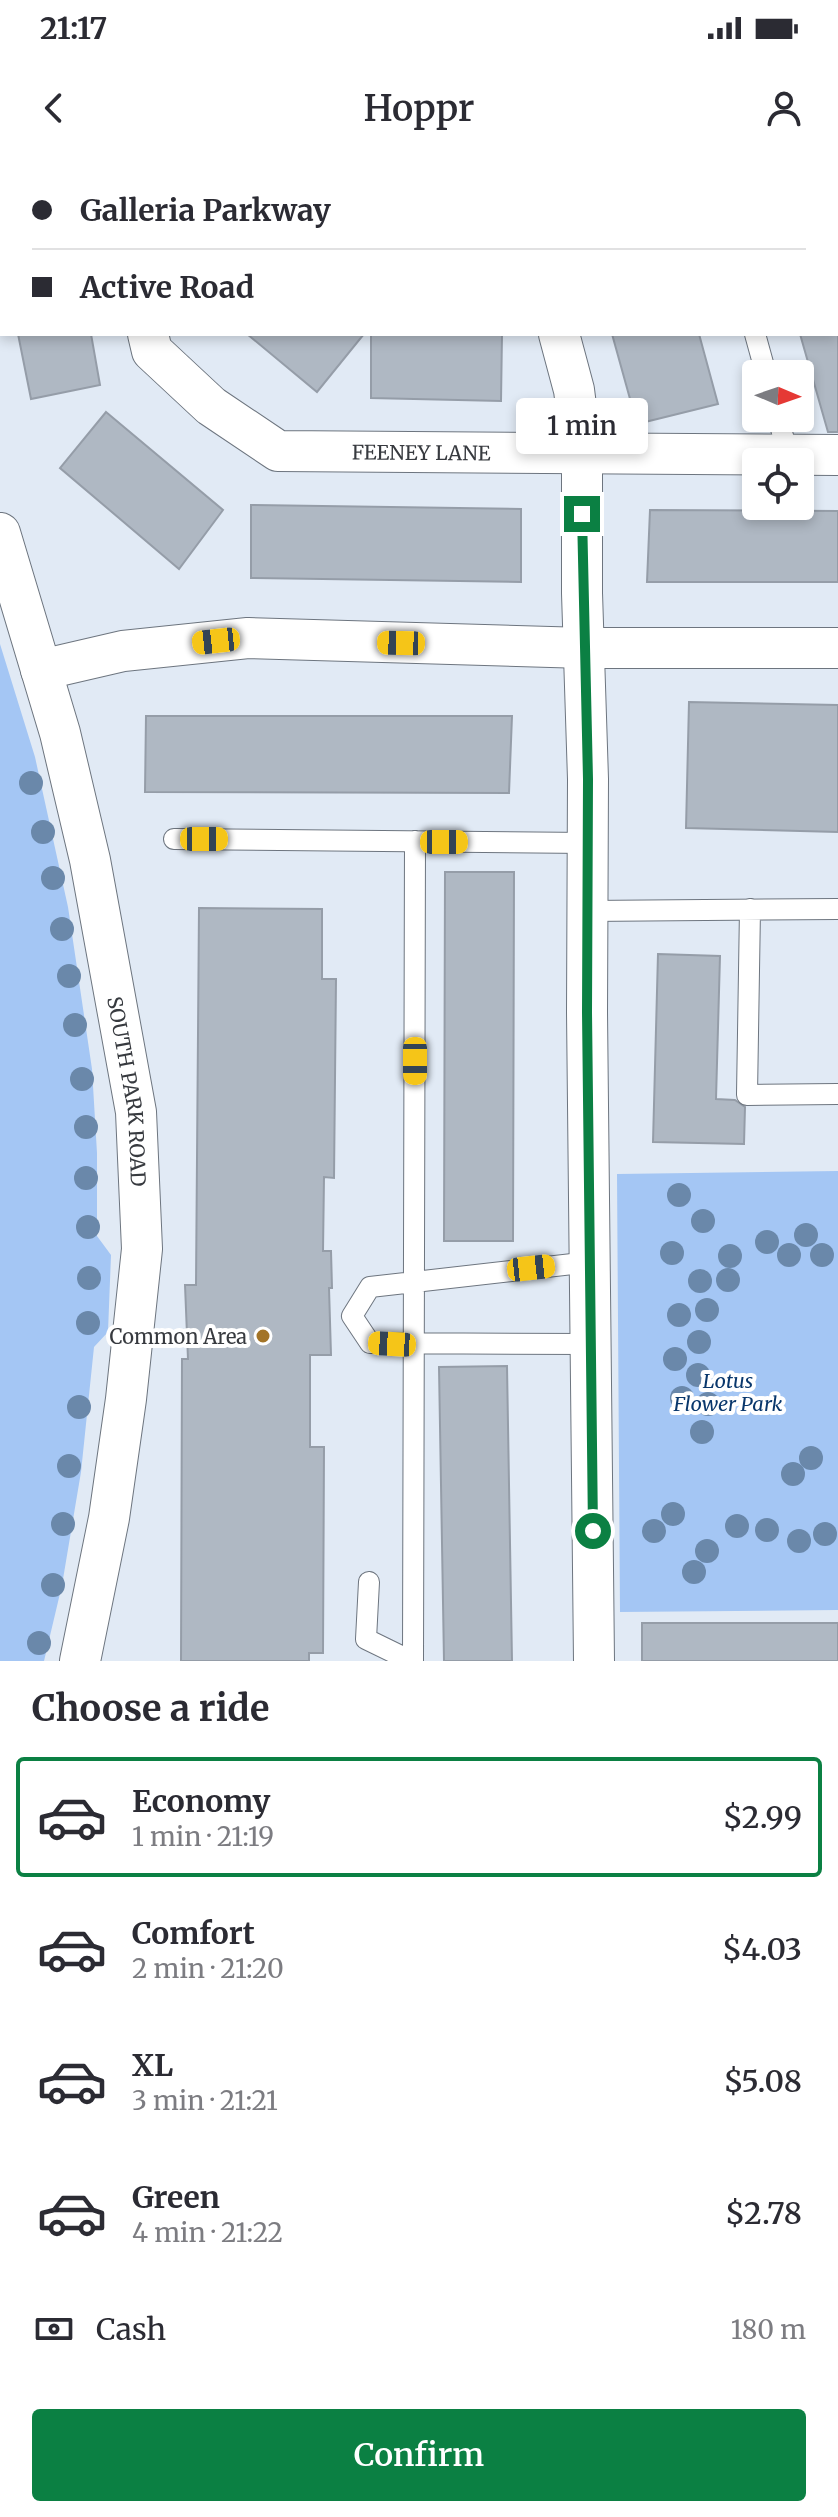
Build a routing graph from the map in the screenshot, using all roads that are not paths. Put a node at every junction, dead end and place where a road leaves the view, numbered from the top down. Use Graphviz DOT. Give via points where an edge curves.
graph roads {
  1 [pos="148,336"];
  2 [pos="560,336"];
  3 [pos="756,336"];
  4 [pos="762,360"];
  5 [pos="783,436"];
  6 [pos="582,453"];
  7 [pos="838,455"];
  8 [pos="0,533"];
  9 [pos="585,648"];
  10 [pos="838,648"];
  11 [pos="41,670"];
  12 [pos="174,839"];
  13 [pos="415,841"];
  14 [pos="588,843"];
  15 [pos="750,909"];
  16 [pos="838,909"];
  17 [pos="587,911"];
  18 [pos="838,1094"];
  19 [pos="590,1262"];
  20 [pos="414,1281"];
  21 [pos="590,1344"];
  22 [pos="414,1345"];
  23 [pos="369,1582"];
  24 [pos="80,1661"];
  25 [pos="412,1661"];
  26 [pos="594,1661"];
  1 -- 6 [label="street, FEENEY LANE" via="152,351 211,406 278,451"];
  2 -- 6 [label="street" via="574,390"];
  3 -- 4 [label="lane"];
  5 -- 6 [label="street, FEENEY LANE"];
  5 -- 7 [label="street, FEENEY LANE"];
  6 -- 9 [label="street"];
  8 -- 11 [label="street, SOUTH PARK ROAD"];
  9 -- 10 [label="street"];
  9 -- 11 [label="street" via="248,638 123,651"];
  9 -- 14 [label="street"];
  11 -- 24 [label="street, SOUTH PARK ROAD" via="90,860 136,1112 142,1249 109,1518"];
  12 -- 13 [label="lane"];
  13 -- 14 [label="lane"];
  13 -- 20 [label="lane"];
  14 -- 17 [label="street"];
  15 -- 16 [label="lane"];
  15 -- 17 [label="lane"];
  15 -- 18 [label="lane" via="747,1095"];
  17 -- 19 [label="street"];
  19 -- 20 [label="lane"];
  19 -- 21 [label="street"];
  20 -- 22 [label="lane"];
  20 -- 22 [label="lane" via="370,1287 352,1316 370,1343"];
  21 -- 22 [label="lane"];
  21 -- 26 [label="street"];
  22 -- 25 [label="lane"];
  23 -- 25 [label="lane" via="366,1639"];
}
